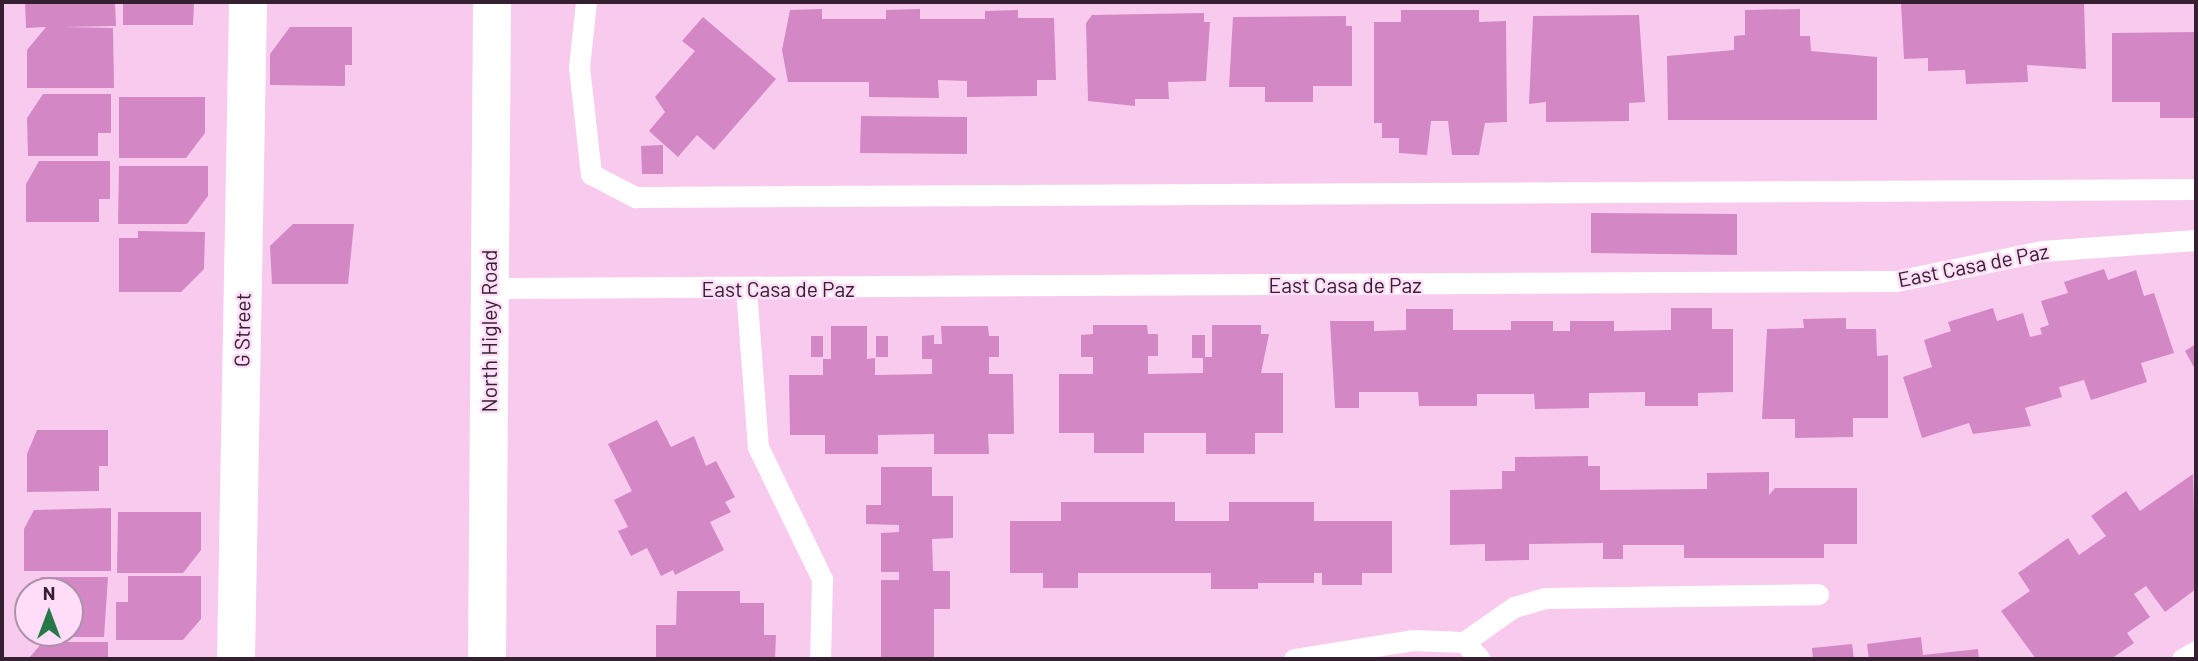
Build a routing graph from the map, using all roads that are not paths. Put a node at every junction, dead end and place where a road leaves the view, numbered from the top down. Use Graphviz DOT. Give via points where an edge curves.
graph roads {
  1 [pos="248,2"];
  2 [pos="492,2"];
  3 [pos="586,2"];
  4 [pos="2196,189"];
  5 [pos="2196,240"];
  6 [pos="490,288"];
  7 [pos="746,289"];
  8 [pos="1818,594"];
  9 [pos="1464,642"];
  10 [pos="2196,651"];
  11 [pos="236,659"];
  12 [pos="487,659"];
  13 [pos="820,659"];
  14 [pos="1294,659"];
  15 [pos="1480,659"];
  16 [pos="2182,659"];
  1 -- 11 [label="street, G Street"];
  2 -- 6 [label="street, North Higley Road"];
  3 -- 4 [label="lane" via="579,67 592,174 635,197"];
  5 -- 7 [label="lane, East Casa de Paz" via="2042,251 1896,281"];
  6 -- 7 [label="lane, East Casa de Paz"];
  6 -- 12 [label="street, North Higley Road"];
  7 -- 13 [label="lane" via="758,447 822,579"];
  8 -- 9 [label="lane" via="1545,598 1514,607"];
  9 -- 14 [label="lane" via="1412,640"];
  9 -- 15 [label="lane"];
  10 -- 16 [label="lane"];
}
